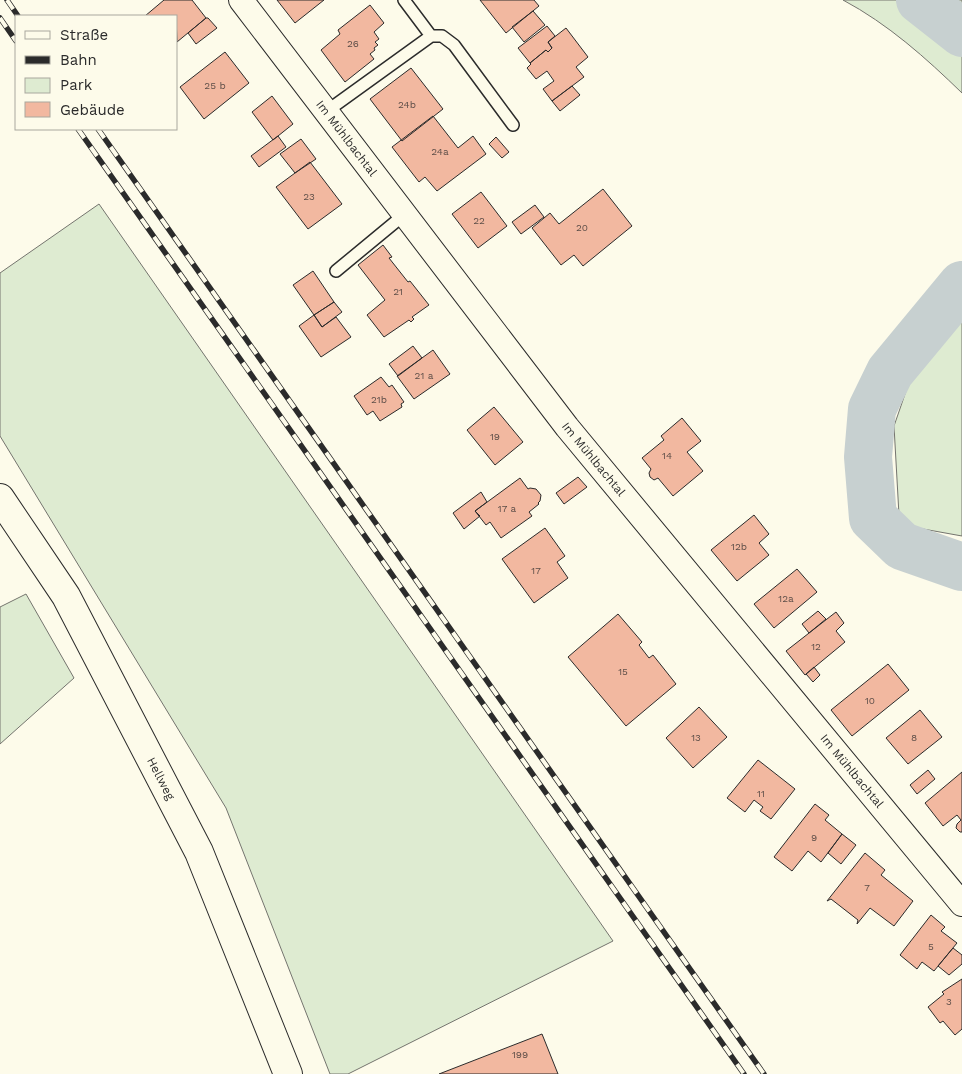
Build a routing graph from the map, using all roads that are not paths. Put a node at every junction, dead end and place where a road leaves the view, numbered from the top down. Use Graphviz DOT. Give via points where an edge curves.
graph roads {
  1 [pos="242,0"];
  2 [pos="404,0"];
  3 [pos="431,36"];
  4 [pos="327,112"];
  5 [pos="513,125"];
  6 [pos="405,214"];
  7 [pos="336,271"];
  8 [pos="0,498"];
  9 [pos="962,904"];
  10 [pos="288,1074"];
  1 -- 4 [label="street, Im Mühlbachtal"];
  2 -- 3 [label="lane"];
  3 -- 4 [label="lane"];
  3 -- 5 [label="lane" via="442,36 454,45"];
  4 -- 6 [label="street, Im Mühlbachtal"];
  6 -- 7 [label="lane"];
  6 -- 9 [label="street, Im Mühlbachtal" via="574,434"];
  8 -- 10 [label="street, Hellweg" via="66,596 199,852"];
}
